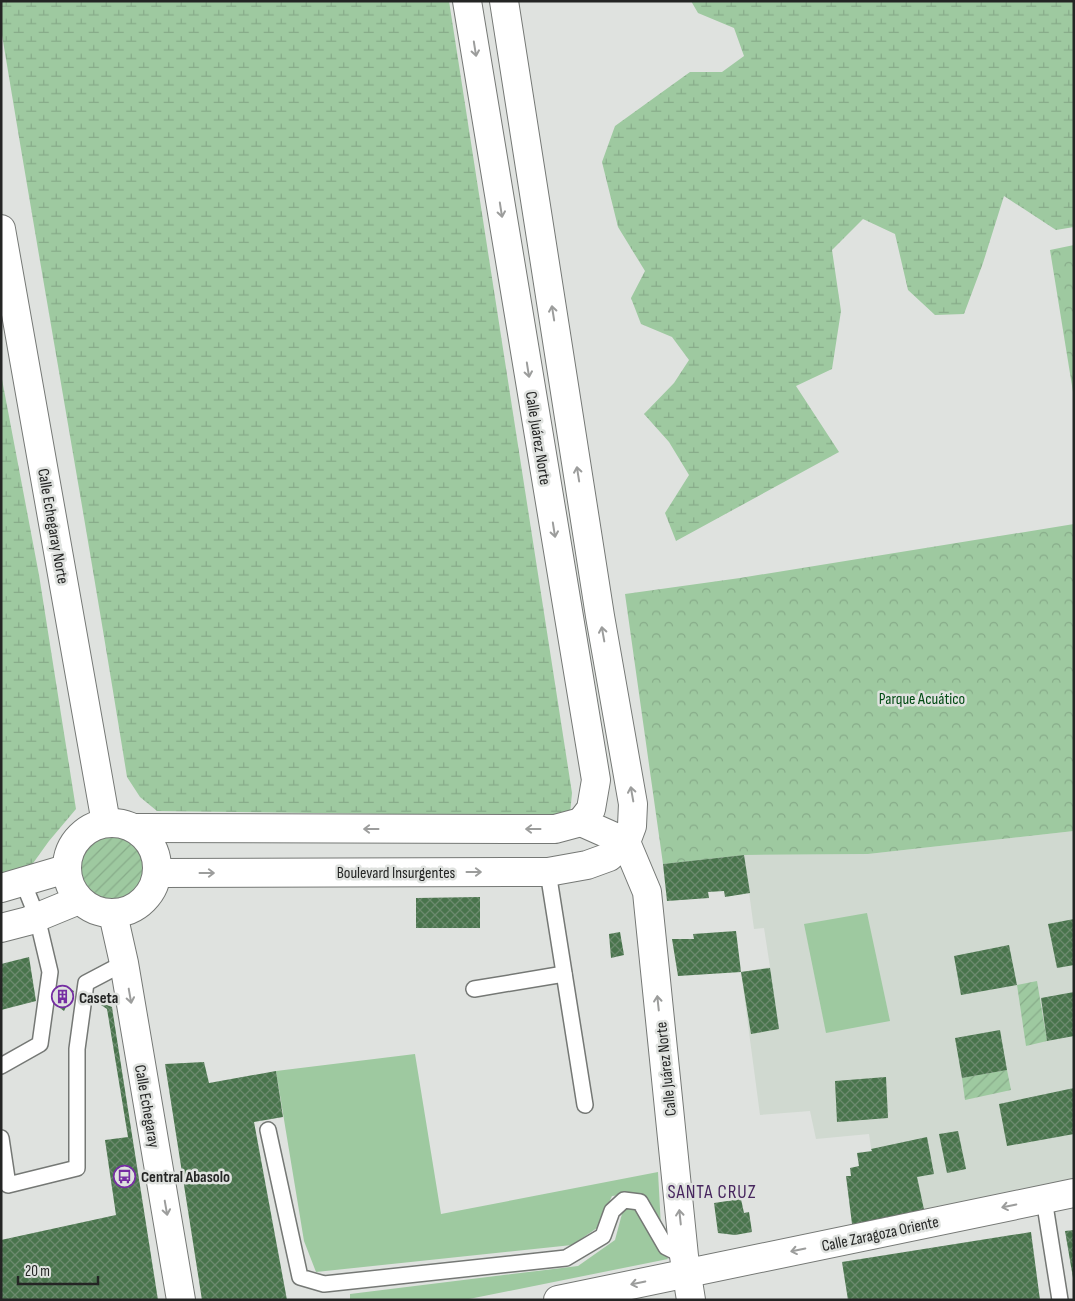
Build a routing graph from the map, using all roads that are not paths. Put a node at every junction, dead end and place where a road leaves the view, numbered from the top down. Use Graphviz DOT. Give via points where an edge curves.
graph roads {
  1 [pos="467,1"];
  2 [pos="504,1"];
  3 [pos="1,230"];
  4 [pos="581,822"];
  5 [pos="106,823"];
  6 [pos="136,828"];
  7 [pos="626,842"];
  8 [pos="66,869"];
  9 [pos="548,872"];
  10 [pos="158,874"];
  11 [pos="12,885"];
  12 [pos="79,900"];
  13 [pos="113,914"];
  14 [pos="37,917"];
  15 [pos="1,928"];
  16 [pos="124,963"];
  17 [pos="564,974"];
  18 [pos="474,989"];
  19 [pos="1,1066"];
  20 [pos="585,1105"];
  21 [pos="268,1130"];
  22 [pos="1,1138"];
  23 [pos="1074,1193"];
  24 [pos="1044,1199"];
  25 [pos="685,1265"];
  26 [pos="181,1300"];
  27 [pos="558,1300"];
  28 [pos="691,1300"];
  29 [pos="1060,1300"];
  1 -- 4 [label="street, Calle Juárez Norte, one-way" via="596,780 591,809"];
  7 -- 2 [label="street, Calle Juárez Norte, one-way" via="632,826 634,804 599,606"];
  3 -- 5 [label="street, Calle Echegaray Norte"];
  4 -- 6 [label="street, one-way" via="555,830"];
  4 -- 7 [label="street"];
  5 -- 6 [label="street"];
  5 -- 8 [label="street" via="86,831 71,848"];
  6 -- 10 [label="street" via="154,848"];
  7 -- 9 [label="street, Boulevard Insurgentes" via="609,857 587,865"];
  25 -- 7 [label="street, Calle Juárez Norte, one-way" via="647,892"];
  8 -- 11 [label="street"];
  8 -- 12 [label="street" via="70,886"];
  10 -- 9 [label="street, Boulevard Insurgentes, one-way"];
  9 -- 17 [label="lane"];
  10 -- 13 [label="street" via="150,894 134,908"];
  11 -- 14 [label="lane"];
  12 -- 13 [label="street" via="94,910"];
  12 -- 14 [label="street"];
  13 -- 16 [label="street, Calle Echegaray"];
  14 -- 15 [label="street"];
  14 -- 19 [label="lane" via="50,972 40,1044"];
  16 -- 22 [label="lane" via="86,983 78,1049 77,1168 8,1186"];
  16 -- 26 [label="street, Calle Echegaray, one-way"];
  17 -- 18 [label="lane"];
  17 -- 20 [label="lane"];
  21 -- 25 [label="lane" via="300,1277 324,1284 566,1258 603,1236 612,1210 624,1200 640,1202 666,1247"];
  23 -- 24 [label="street, Calle Zaragoza Oriente"];
  24 -- 25 [label="street, Calle Zaragoza Oriente, one-way"];
  24 -- 29 [label="lane"];
  25 -- 27 [label="street, Calle Zaragoza Oriente, one-way"];
  25 -- 28 [label="street, Calle Juárez Norte"];
}
